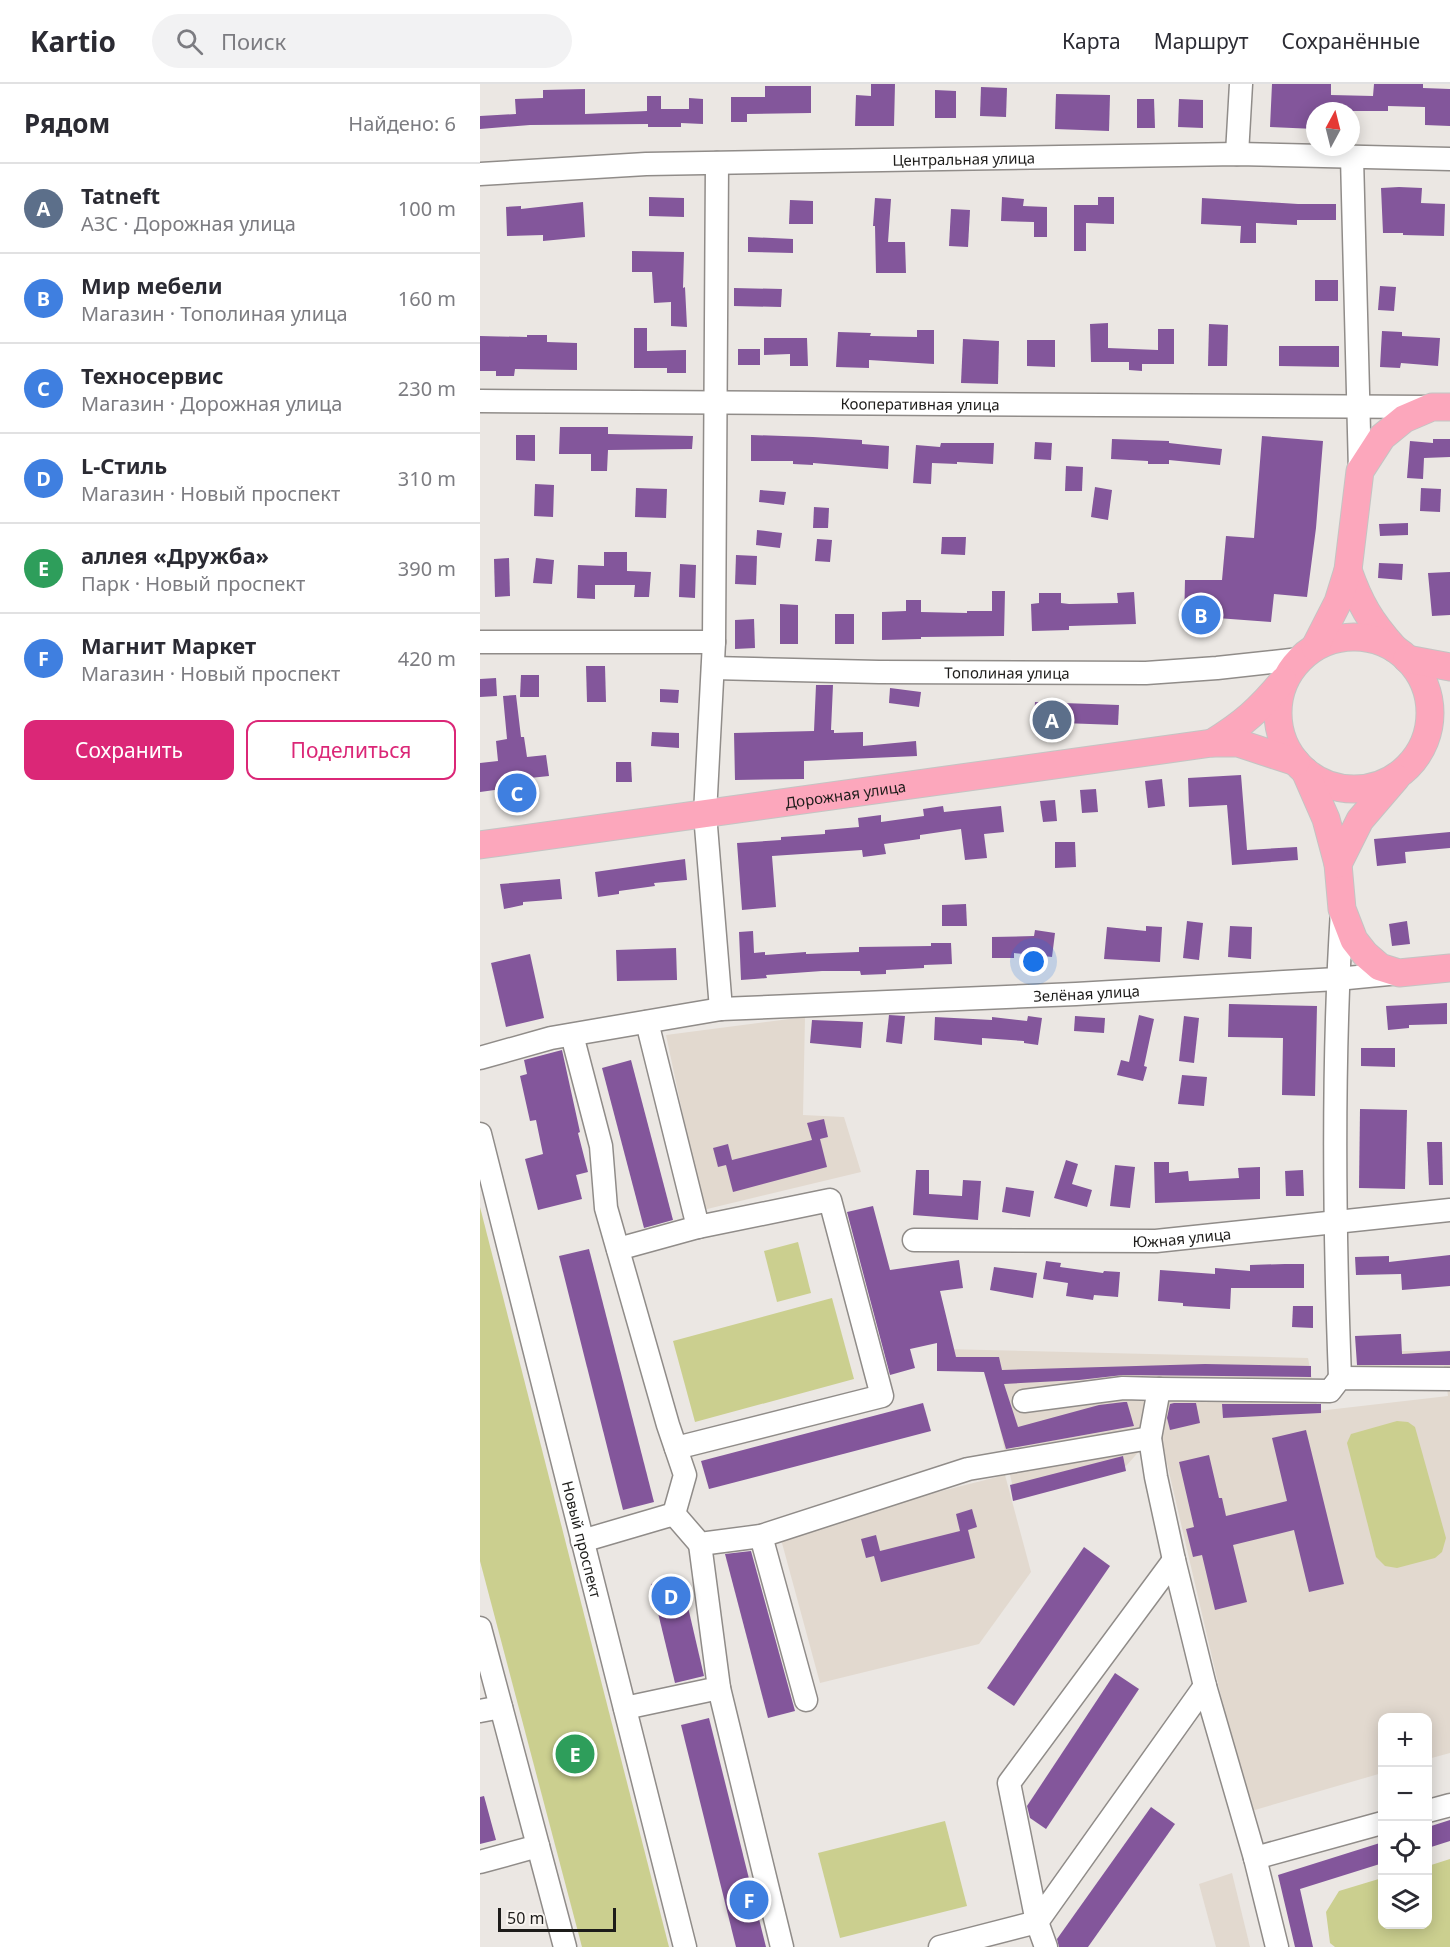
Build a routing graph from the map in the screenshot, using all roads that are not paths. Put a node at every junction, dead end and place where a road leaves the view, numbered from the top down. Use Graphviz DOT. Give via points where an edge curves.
graph roads {
  1 [pos="1242,84"];
  2 [pos="1237,154"];
  3 [pos="1352,157"];
  4 [pos="1450,159"];
  5 [pos="717,163"];
  6 [pos="480,174"];
  7 [pos="480,401"];
  8 [pos="716,402"];
  9 [pos="1359,406"];
  10 [pos="1441,407"];
  11 [pos="1360,471"];
  12 [pos="1348,570"];
  13 [pos="480,642"];
  14 [pos="714,642"];
  15 [pos="1401,653"];
  16 [pos="1300,662"];
  17 [pos="1450,667"];
  18 [pos="713,668"];
  19 [pos="1450,726"];
  20 [pos="1212,743"];
  21 [pos="1300,766"];
  22 [pos="1408,766"];
  23 [pos="705,814"];
  24 [pos="480,845"];
  25 [pos="1338,864"];
  26 [pos="1342,909"];
  27 [pos="1450,968"];
  28 [pos="1399,973"];
  29 [pos="1337,979"];
  30 [pos="721,1009"];
  31 [pos="647,1022"];
  32 [pos="572,1035"];
  33 [pos="480,1058"];
  34 [pos="480,1134"];
  35 [pos="1450,1210"];
  36 [pos="1334,1222"];
  37 [pos="698,1227"];
  38 [pos="914,1240"];
  39 [pos="618,1249"];
  40 [pos="1340,1377"];
  41 [pos="1450,1379"];
  42 [pos="1159,1389"];
  43 [pos="1024,1401"];
  44 [pos="1150,1438"];
  45 [pos="676,1448"];
  46 [pos="674,1514"];
  47 [pos="762,1536"];
  48 [pos="582,1541"];
  49 [pos="700,1544"];
  50 [pos="1173,1560"];
  51 [pos="480,1628"];
  52 [pos="1205,1686"];
  53 [pos="719,1688"];
  54 [pos="806,1700"];
  55 [pos="625,1708"];
  56 [pos="490,1709"];
  57 [pos="1450,1805"];
  58 [pos="1432,1810"];
  59 [pos="1378,1824"];
  60 [pos="538,1846"];
  61 [pos="1255,1858"];
  62 [pos="480,1862"];
  63 [pos="1037,1922"];
  64 [pos="565,1947"];
  65 [pos="685,1947"];
  66 [pos="782,1947"];
  67 [pos="940,1947"];
  68 [pos="1047,1947"];
  69 [pos="1276,1947"];
  1 -- 2 [label="street"];
  2 -- 3 [label="street, Центральная улица"];
  2 -- 5 [label="street, Центральная улица"];
  3 -- 4 [label="street, Центральная улица"];
  3 -- 9 [label="street"];
  5 -- 6 [label="street, Центральная улица"];
  5 -- 8 [label="street"];
  7 -- 8 [label="street, Кооперативная улица"];
  8 -- 9 [label="street, Кооперативная улица"];
  8 -- 14 [label="street"];
  9 -- 10 [label="street, Кооперативная улица"];
  9 -- 11 [label="street"];
  10 -- 11 [label="main road" via="1404,418 1382,437"];
  11 -- 12 [label="main road"];
  12 -- 15 [label="main road" via="1374,626"];
  12 -- 16 [label="main road" via="1338,602"];
  13 -- 14 [label="street"];
  14 -- 18 [label="street"];
  15 -- 16 [label="main road" via="1375,640 1354,637 1334,639"];
  15 -- 17 [label="main road"];
  15 -- 22 [label="main road" via="1419,673 1430,708 1426,735"];
  16 -- 18 [label="street, Тополиная улица" via="1146,673"];
  16 -- 20 [label="main road" via="1262,707"];
  16 -- 21 [label="main road" via="1278,702 1279,727 1288,751"];
  18 -- 23 [label="street"];
  19 -- 22 [label="main road"];
  20 -- 21 [label="main road" via="1238,743"];
  20 -- 23 [label="main road, Дорожная улица"];
  21 -- 22 [label="main road" via="1316,779 1350,789 1384,782"];
  21 -- 25 [label="main road" via="1326,819"];
  22 -- 25 [label="main road" via="1360,820"];
  23 -- 24 [label="main road, Дорожная улица"];
  23 -- 30 [label="street"];
  25 -- 26 [label="main road"];
  26 -- 28 [label="main road" via="1354,940 1365,954 1380,967"];
  26 -- 29 [label="street"];
  27 -- 28 [label="main road, Зелёная улица"];
  28 -- 29 [label="street, Зелёная улица"];
  29 -- 30 [label="street, Зелёная улица"];
  29 -- 36 [label="street"];
  30 -- 31 [label="street, Зелёная улица"];
  31 -- 32 [label="street, Зелёная улица"];
  31 -- 37 [label="street"];
  32 -- 33 [label="street, Зелёная улица"];
  32 -- 39 [label="street" via="601,1146 606,1208"];
  34 -- 48 [label="street, Новый проспект"];
  35 -- 36 [label="street, Южная улица"];
  36 -- 38 [label="street, Южная улица" via="1156,1241"];
  36 -- 40 [label="street"];
  37 -- 39 [label="street"];
  37 -- 45 [label="street" via="830,1200 882,1396"];
  39 -- 45 [label="street"];
  40 -- 41 [label="street"];
  40 -- 42 [label="street" via="1330,1390"];
  42 -- 43 [label="street" via="1123,1388"];
  42 -- 44 [label="street"];
  44 -- 47 [label="street" via="968,1469"];
  44 -- 50 [label="street"];
  45 -- 46 [label="street" via="685,1475"];
  46 -- 48 [label="street"];
  46 -- 49 [label="street"];
  47 -- 49 [label="street"];
  47 -- 54 [label="street"];
  48 -- 55 [label="street, Новый проспект"];
  49 -- 53 [label="street"];
  50 -- 52 [label="street"];
  50 -- 63 [label="street" via="1009,1783"];
  51 -- 56 [label="street"];
  52 -- 61 [label="street"];
  52 -- 63 [label="street"];
  53 -- 55 [label="street"];
  53 -- 66 [label="street"];
  55 -- 65 [label="street, Новый проспект"];
  56 -- 60 [label="street"];
  57 -- 58 [label="street"];
  59 -- 61 [label="street"];
  60 -- 62 [label="street"];
  60 -- 64 [label="street"];
  61 -- 69 [label="street"];
  63 -- 67 [label="street"];
  63 -- 68 [label="street"];
}
